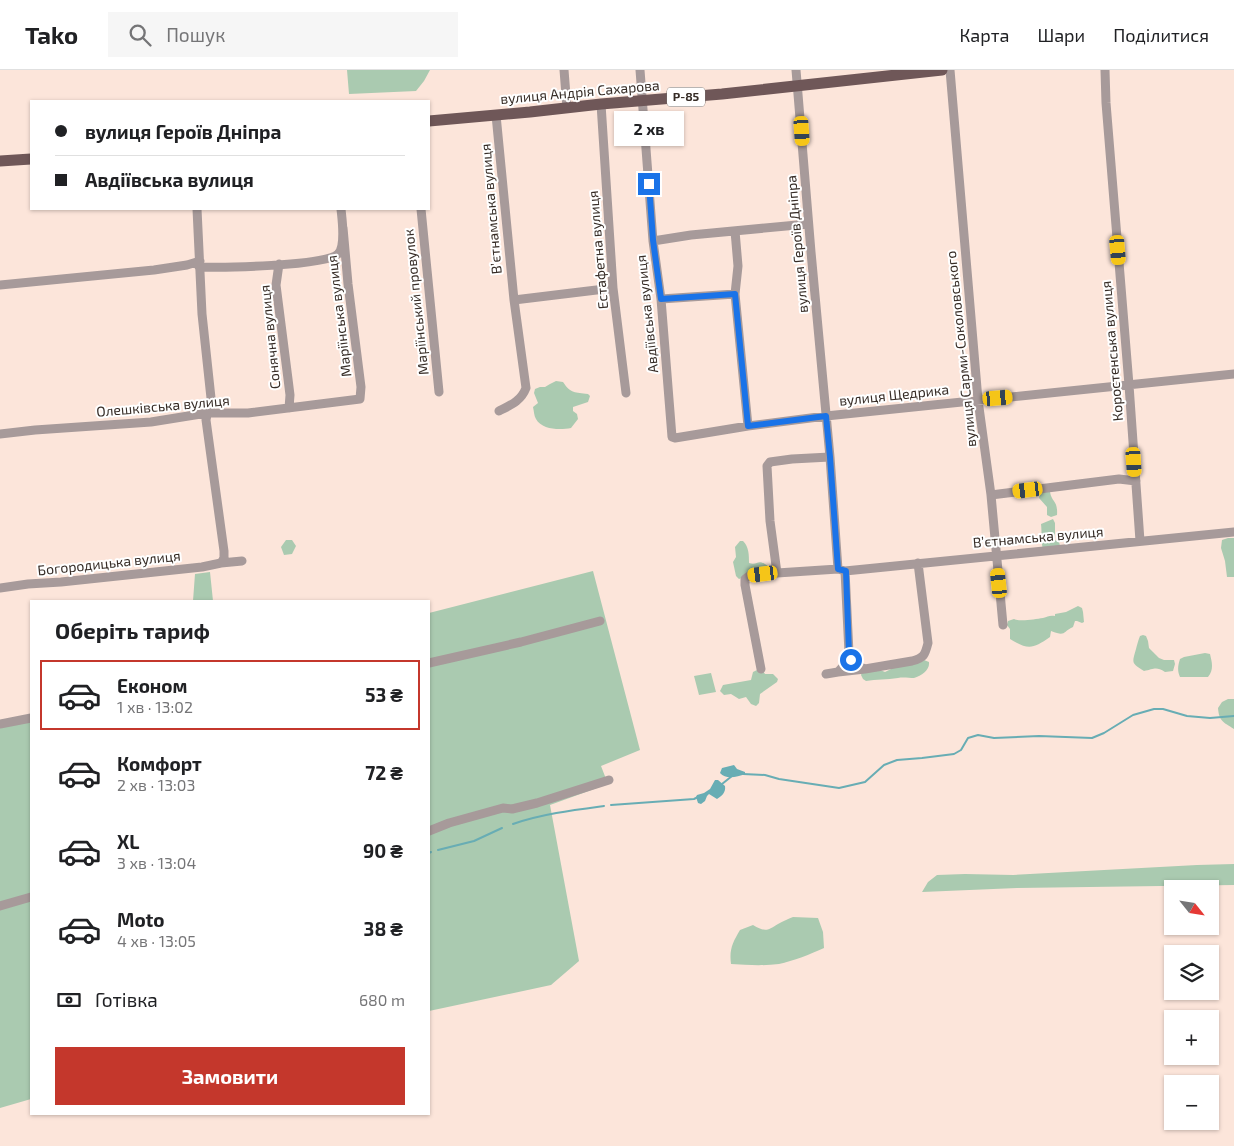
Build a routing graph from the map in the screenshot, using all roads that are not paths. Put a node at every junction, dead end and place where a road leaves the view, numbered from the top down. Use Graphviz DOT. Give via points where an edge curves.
graph roads {
  1 [pos="564,70"];
  2 [pos="640,70"];
  3 [pos="796,70"];
  4 [pos="942,70"];
  5 [pos="950,70"];
  6 [pos="1105,70"];
  7 [pos="798,86"];
  8 [pos="642,101"];
  9 [pos="601,104"];
  10 [pos="567,108"];
  11 [pos="496,115"];
  12 [pos="430,121"];
  13 [pos="30,159"];
  14 [pos="0,162"];
  15 [pos="197,210"];
  16 [pos="341,210"];
  17 [pos="421,210"];
  18 [pos="808,224"];
  19 [pos="343,228"];
  20 [pos="735,231"];
  21 [pos="653,240"];
  22 [pos="200,264"];
  23 [pos="279,264"];
  24 [pos="0,285"];
  25 [pos="614,288"];
  26 [pos="735,294"];
  27 [pos="661,299"];
  28 [pos="514,300"];
  29 [pos="1234,374"];
  30 [pos="1129,385"];
  31 [pos="439,392"];
  32 [pos="626,394"];
  33 [pos="358,400"];
  34 [pos="978,400"];
  35 [pos="289,408"];
  36 [pos="499,411"];
  37 [pos="207,413"];
  38 [pos="826,416"];
  39 [pos="748,426"];
  40 [pos="0,434"];
  41 [pos="830,457"];
  42 [pos="1136,481"];
  43 [pos="991,494"];
  44 [pos="1234,532"];
  45 [pos="1140,541"];
  46 [pos="996,555"];
  47 [pos="242,561"];
  48 [pos="221,563"];
  49 [pos="918,563"];
  50 [pos="842,570"];
  51 [pos="777,573"];
  52 [pos="0,588"];
  53 [pos="600,621"];
  54 [pos="1003,626"];
  55 [pos="849,653"];
  56 [pos="430,663"];
  57 [pos="762,669"];
  58 [pos="865,669"];
  59 [pos="838,672"];
  60 [pos="826,674"];
  61 [pos="30,718"];
  62 [pos="0,724"];
  63 [pos="608,780"];
  64 [pos="430,831"];
  65 [pos="30,897"];
  66 [pos="0,906"];
  1 -- 10 [label="street"];
  2 -- 8 [label="street, Авдіївська вулиця"];
  3 -- 7 [label="street, вулиця Героїв Дніпра"];
  4 -- 7 [label="main road, вулиця Андрія Сахарова / Р-85"];
  5 -- 34 [label="street, вулиця Сарми-Соколовського"];
  6 -- 30 [label="street, Коростенська вулиця"];
  7 -- 8 [label="main road, вулиця Андрія Сахарова / Р-85"];
  7 -- 18 [label="street, вулиця Героїв Дніпра"];
  8 -- 9 [label="main road, вулиця Андрія Сахарова / Р-85"];
  8 -- 21 [label="street, Авдіївська вулиця"];
  9 -- 10 [label="main road, вулиця Андрія Сахарова / Р-85"];
  9 -- 25 [label="street, Естафетна вулиця"];
  10 -- 11 [label="main road, вулиця Андрія Сахарова / Р-85"];
  11 -- 12 [label="main road, вулиця Андрія Сахарова / Р-85"];
  11 -- 28 [label="street, Вʼєтнамська вулиця"];
  13 -- 14 [label="main road"];
  15 -- 22 [label="street"];
  16 -- 19 [label="street"];
  17 -- 31 [label="street, Маріїнський провулок"];
  18 -- 20 [label="street"];
  18 -- 38 [label="street, вулиця Героїв Дніпра"];
  19 -- 23 [label="street" via="337,255 315,261"];
  19 -- 33 [label="street, Маріїнська вулиця" via="361,387"];
  20 -- 21 [label="street"];
  20 -- 26 [label="street" via="738,266"];
  21 -- 27 [label="street, Авдіївська вулиця"];
  22 -- 23 [label="street" via="254,267"];
  22 -- 24 [label="street"];
  22 -- 37 [label="street" via="211,398"];
  23 -- 35 [label="street, Сонячна вулиця" via="276,285"];
  25 -- 28 [label="street"];
  25 -- 32 [label="street, Естафетна вулиця"];
  26 -- 27 [label="street"];
  26 -- 39 [label="street"];
  27 -- 39 [label="street, Авдіївська вулиця" via="672,436"];
  28 -- 36 [label="street, Вʼєтнамська вулиця" via="526,388 516,402"];
  29 -- 30 [label="street, вулиця Щедрика"];
  30 -- 34 [label="street, вулиця Щедрика"];
  30 -- 42 [label="street, Коростенська вулиця"];
  33 -- 35 [label="street, Олешківська вулиця"];
  34 -- 38 [label="street, вулиця Щедрика"];
  34 -- 43 [label="street, вулиця Сарми-Соколовського"];
  35 -- 37 [label="street, Олешківська вулиця"];
  37 -- 40 [label="street, Олешківська вулиця" via="151,422"];
  37 -- 48 [label="street" via="224,551"];
  38 -- 39 [label="street"];
  38 -- 41 [label="street, вулиця Героїв Дніпра"];
  41 -- 50 [label="street, вулиця Героїв Дніпра"];
  41 -- 51 [label="street" via="770,462 767,466"];
  42 -- 43 [label="street" via="1119,479"];
  42 -- 45 [label="street, Коростенська вулиця"];
  43 -- 46 [label="street, вулиця Сарми-Соколовського"];
  44 -- 45 [label="street, Вʼєтнамська вулиця"];
  45 -- 46 [label="street, Вʼєтнамська вулиця"];
  46 -- 49 [label="street, Вʼєтнамська вулиця"];
  46 -- 54 [label="street, вулиця Сарми-Соколовського"];
  47 -- 48 [label="street, Богородицька вулиця"];
  48 -- 52 [label="street, Богородицька вулиця"];
  49 -- 50 [label="street, Вʼєтнамська вулиця"];
  49 -- 58 [label="street" via="928,643 924,656"];
  50 -- 51 [label="street, Вʼєтнамська вулиця"];
  50 -- 55 [label="street, вулиця Героїв Дніпра"];
  51 -- 57 [label="street, Вʼєтнамська вулиця" via="745,579"];
  53 -- 56 [label="street"];
  55 -- 58 [label="street" via="855,666"];
  55 -- 59 [label="street" via="847,662"];
  58 -- 59 [label="street"];
  59 -- 60 [label="street"];
  61 -- 62 [label="street"];
  63 -- 64 [label="street" via="537,803 503,808"];
  65 -- 66 [label="street"];
}
